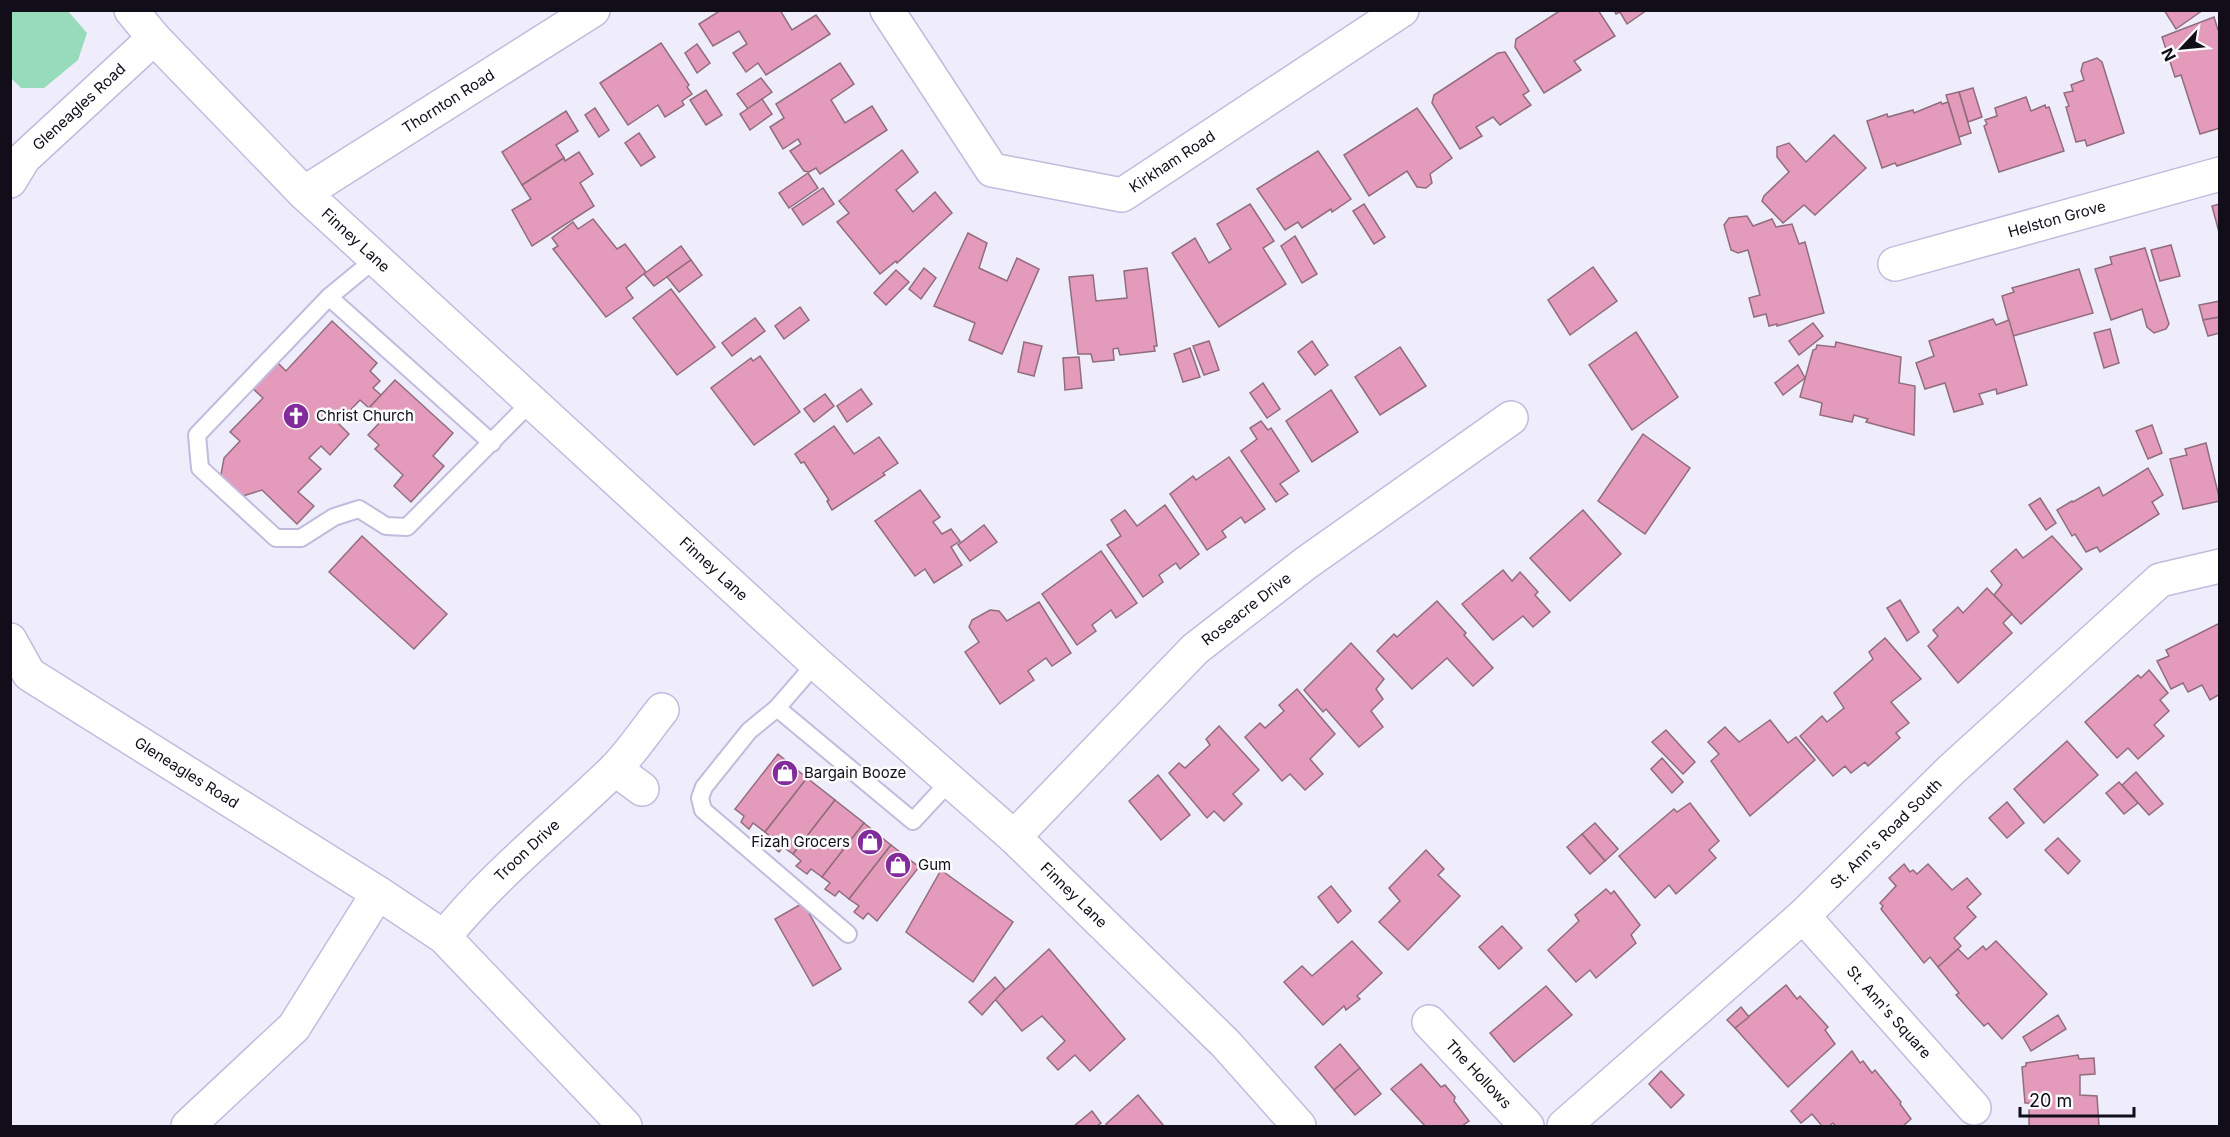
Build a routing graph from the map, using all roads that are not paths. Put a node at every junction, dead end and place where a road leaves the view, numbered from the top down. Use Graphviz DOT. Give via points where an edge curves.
graph roads {
  1 [pos="131,10"];
  2 [pos="593,10"];
  3 [pos="886,10"];
  4 [pos="1402,10"];
  5 [pos="154,38"];
  6 [pos="15,159"];
  7 [pos="2220,174"];
  8 [pos="304,193"];
  9 [pos="375,259"];
  10 [pos="1896,264"];
  11 [pos="329,297"];
  12 [pos="532,401"];
  13 [pos="1511,418"];
  14 [pos="492,443"];
  15 [pos="2220,566"];
  16 [pos="10,640"];
  17 [pos="816,663"];
  18 [pos="20,682"];
  19 [pos="777,708"];
  20 [pos="662,710"];
  21 [pos="615,769"];
  22 [pos="950,781"];
  23 [pos="642,789"];
  24 [pos="1014,837"];
  25 [pos="378,893"];
  26 [pos="1803,916"];
  27 [pos="848,934"];
  28 [pos="444,938"];
  29 [pos="1429,1022"];
  30 [pos="1974,1108"];
  31 [pos="188,1126"];
  32 [pos="625,1126"];
  33 [pos="1299,1126"];
  34 [pos="1527,1126"];
  35 [pos="1564,1126"];
  1 -- 5 [label="street, Finney Lane"];
  2 -- 8 [label="street, Thornton Road"];
  3 -- 4 [label="street, Kirkham Road" via="992,170 1122,195"];
  5 -- 6 [label="street, Gleneagles Road"];
  5 -- 8 [label="street, Finney Lane"];
  7 -- 10 [label="street, Helston Grove"];
  8 -- 9 [label="street, Finney Lane"];
  9 -- 11 [label="lane"];
  9 -- 12 [label="street, Finney Lane"];
  11 -- 14 [label="lane"];
  11 -- 14 [label="lane" via="197,435 200,468 276,538 301,538 334,517 359,509 386,526 407,527"];
  12 -- 14 [label="lane"];
  12 -- 17 [label="street, Finney Lane"];
  13 -- 24 [label="street, Roseacre Drive" via="1306,563 1195,649"];
  15 -- 26 [label="street, St. Ann's Road South" via="2160,580 1951,770"];
  16 -- 18 [label="street, Gleneagles Road"];
  17 -- 19 [label="lane"];
  17 -- 22 [label="street, Finney Lane"];
  18 -- 25 [label="street, Gleneagles Road"];
  19 -- 22 [label="lane" via="913,821"];
  19 -- 27 [label="lane" via="749,731 704,788 700,798 703,810"];
  20 -- 21 [label="street, Troon Drive"];
  21 -- 23 [label="street"];
  21 -- 28 [label="street, Troon Drive" via="520,855"];
  22 -- 24 [label="street, Finney Lane"];
  24 -- 33 [label="street, Finney Lane" via="1226,1044"];
  25 -- 28 [label="street, Gleneagles Road"];
  25 -- 31 [label="street" via="294,1027"];
  26 -- 30 [label="street, St. Ann's Square"];
  26 -- 35 [label="street, St. Ann's Road South"];
  28 -- 32 [label="street, Gleneagles Road"];
  29 -- 34 [label="street, The Hollows"];
}
